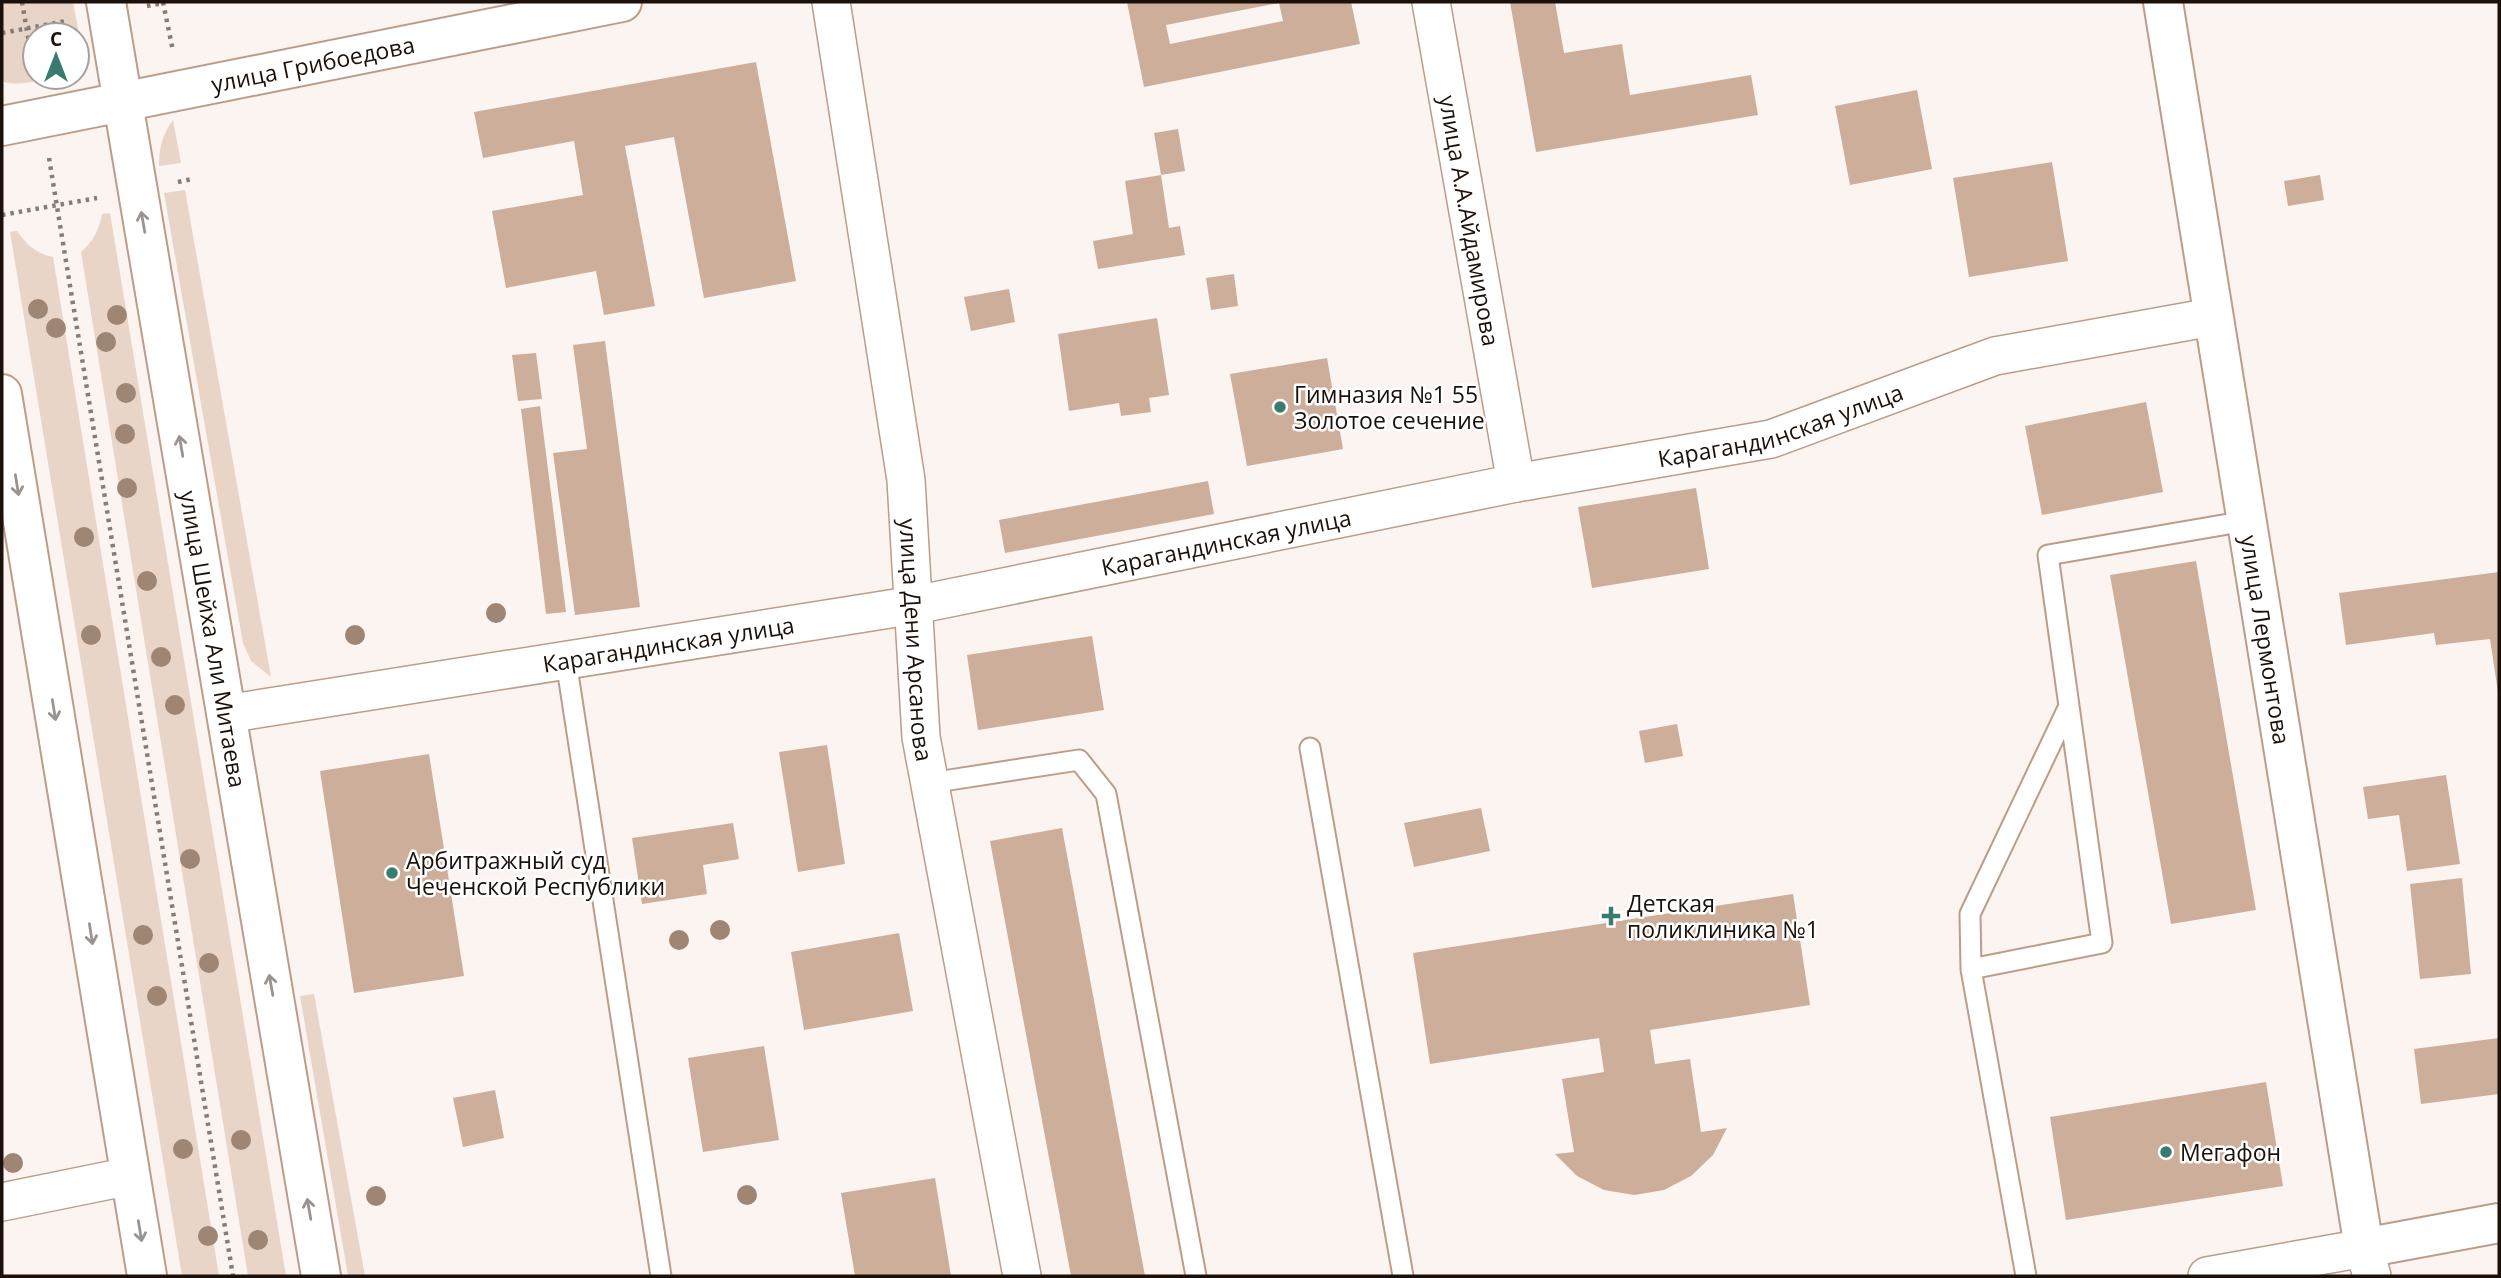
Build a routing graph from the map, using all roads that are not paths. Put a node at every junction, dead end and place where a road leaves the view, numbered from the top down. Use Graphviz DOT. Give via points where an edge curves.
graph roads {
  1 [pos="106,2"];
  2 [pos="622,2"];
  3 [pos="831,2"];
  4 [pos="1431,2"];
  5 [pos="2162,2"];
  6 [pos="123,102"];
  7 [pos="2,126"];
  8 [pos="2212,317"];
  9 [pos="2,394"];
  10 [pos="1516,482"];
  11 [pos="2246,520"];
  12 [pos="915,605"];
  13 [pos="566,662"];
  14 [pos="2069,706"];
  15 [pos="226,714"];
  16 [pos="1310,748"];
  17 [pos="930,783"];
  18 [pos="1971,969"];
  19 [pos="130,1176"];
  20 [pos="2,1202"];
  21 [pos="2499,1223"];
  22 [pos="2368,1262"];
  23 [pos="147,1276"];
  24 [pos="321,1276"];
  25 [pos="661,1276"];
  26 [pos="1023,1276"];
  27 [pos="1196,1276"];
  28 [pos="1403,1276"];
  29 [pos="2026,1276"];
  30 [pos="2207,1276"];
  1 -- 6 [label="main road, улица Шейха Али Митаева"];
  2 -- 6 [label="main road, улица Грибоедова"];
  3 -- 12 [label="street, улица Дени Арсанова" via="906,480"];
  4 -- 10 [label="street, улица А.А.Айдамирова"];
  5 -- 8 [label="main road, улица Лермонтова"];
  6 -- 7 [label="main road, улица Грибоедова"];
  15 -- 6 [label="main road, улица Шейха Али Митаева, one-way"];
  8 -- 10 [label="street, Карагандинская улица" via="1995,356 1771,439"];
  8 -- 11 [label="main road, улица Лермонтова"];
  9 -- 19 [label="main road, one-way"];
  10 -- 12 [label="street, Карагандинская улица"];
  11 -- 14 [label="lane" via="2048,555"];
  11 -- 22 [label="main road, улица Лермонтова"];
  12 -- 13 [label="street, Карагандинская улица"];
  12 -- 17 [label="street, улица Дени Арсанова" via="921,737"];
  13 -- 15 [label="street, Карагандинская улица"];
  13 -- 25 [label="lane"];
  14 -- 18 [label="lane" via="1970,914"];
  14 -- 18 [label="lane" via="2102,943"];
  24 -- 15 [label="main road, улица Шейха Али Митаева, one-way"];
  16 -- 28 [label="lane"];
  17 -- 26 [label="street, улица Дени Арсанова"];
  17 -- 27 [label="lane" via="1079,760 1106,794"];
  18 -- 29 [label="lane"];
  19 -- 20 [label="street"];
  19 -- 23 [label="main road, one-way"];
  21 -- 22 [label="main road"];
  22 -- 30 [label="street"];
}
